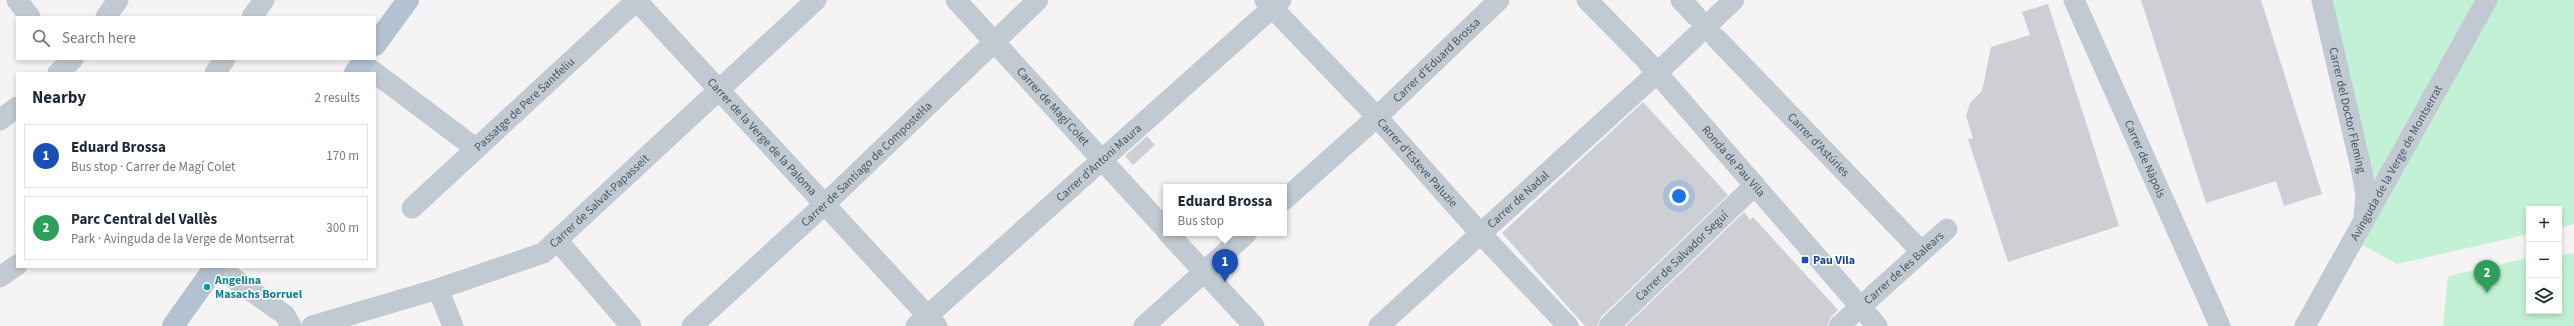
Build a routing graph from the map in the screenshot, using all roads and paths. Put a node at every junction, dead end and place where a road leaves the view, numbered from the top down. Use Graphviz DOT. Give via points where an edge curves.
graph roads {
  1 [pos="17,0"];
  2 [pos="118,0"];
  3 [pos="264,0"];
  4 [pos="408,0"];
  5 [pos="636,0"];
  6 [pos="816,0"];
  7 [pos="956,0"];
  8 [pos="1038,0"];
  9 [pos="1499,0"];
  10 [pos="1587,0"];
  11 [pos="1680,0"];
  12 [pos="1734,0"];
  13 [pos="2074,0"];
  14 [pos="2322,0"];
  15 [pos="2487,0"];
  16 [pos="1273,3"];
  17 [pos="29,16"];
  18 [pos="107,16"];
  19 [pos="253,16"];
  20 [pos="1696,16"];
  21 [pos="1716,38"];
  22 [pos="995,42"];
  23 [pos="376,44"];
  24 [pos="224,60"];
  25 [pos="361,65"];
  26 [pos="216,72"];
  27 [pos="371,72"];
  28 [pos="1657,73"];
  29 [pos="376,76"];
  30 [pos="721,90"];
  31 [pos="16,107"];
  32 [pos="1377,118"];
  33 [pos="0,120"];
  34 [pos="475,148"];
  35 [pos="1104,160"];
  36 [pos="1755,185"];
  37 [pos="1287,197"];
  38 [pos="826,203"];
  39 [pos="412,208"];
  40 [pos="2363,222"];
  41 [pos="1163,227"];
  42 [pos="1947,229"];
  43 [pos="1480,233"];
  44 [pos="1171,236"];
  45 [pos="1245,236"];
  46 [pos="557,240"];
  47 [pos="1921,251"];
  48 [pos="16,266"];
  49 [pos="215,268"];
  50 [pos="217,268"];
  51 [pos="1203,272"];
  52 [pos="0,277"];
  53 [pos="438,288"];
  54 [pos="1860,305"];
  55 [pos="927,322"];
  56 [pos="2222,323"];
  57 [pos="173,326"];
  58 [pos="291,326"];
  59 [pos="312,326"];
  60 [pos="453,326"];
  61 [pos="631,326"];
  62 [pos="692,326"];
  63 [pos="1144,326"];
  64 [pos="1254,326"];
  65 [pos="1379,326"];
  66 [pos="1568,326"];
  67 [pos="1609,326"];
  68 [pos="1838,326"];
  69 [pos="1877,326"];
  70 [pos="2305,326"];
  1 -- 17 [label="street"];
  2 -- 18 [label="street"];
  3 -- 19 [label="street"];
  4 -- 23 [label="main road"];
  5 -- 30 [label="street, Carrer de la Verge de la Paloma"];
  5 -- 34 [label="street, Passatge de Pere Santfeliu"];
  6 -- 30 [label="street, Carrer de Salvat-Papasseit"];
  7 -- 22 [label="street, Carrer de Magí Colet"];
  8 -- 22 [label="street, Carrer de Santiago de Compostel·la"];
  9 -- 32 [label="street, Carrer d'Eduard Brossa"];
  10 -- 28 [label="street, Ronda de Pau Vila"];
  11 -- 20 [label="street"];
  12 -- 28 [label="street, Carrer de Nadal"];
  13 -- 56 [label="street, Carrer de Nàpols"];
  14 -- 40 [label="street, Carrer del Doctor Fleming" via="2362,172 2366,196"];
  15 -- 40 [label="street, Avinguda de la Verge de Montserrat"];
  16 -- 32 [label="street, Carrer d'Esteve Paluzie"];
  16 -- 35 [label="street, Carrer d'Antoni Maura"];
  21 -- 47 [label="street, Carrer d'Astúries"];
  22 -- 35 [label="street, Carrer de Magí Colet"];
  22 -- 38 [label="street, Carrer de Santiago de Compostel·la"];
  24 -- 26 [label="street"];
  25 -- 27 [label="street"];
  28 -- 36 [label="street, Ronda de Pau Vila"];
  28 -- 43 [label="street, Carrer de Nadal"];
  29 -- 34 [label="street"];
  30 -- 38 [label="street, Carrer de la Verge de la Paloma"];
  30 -- 46 [label="street, Carrer de Salvat-Papasseit"];
  31 -- 33 [label="street"];
  32 -- 37 [label="street, Carrer d'Eduard Brossa"];
  32 -- 43 [label="street, Carrer d'Esteve Paluzie"];
  34 -- 39 [label="street, Passatge de Pere Santfeliu"];
  35 -- 41 [label="street, Carrer de Magí Colet"];
  35 -- 55 [label="street, Carrer d'Antoni Maura"];
  36 -- 54 [label="street, Ronda de Pau Vila"];
  36 -- 67 [label="street, Carrer de Salvador Seguí"];
  38 -- 55 [label="street, Carrer de la Verge de la Paloma"];
  38 -- 62 [label="street, Carrer de Santiago de Compostel·la"];
  40 -- 70 [label="street, Avinguda de la Verge de Montserrat"];
  42 -- 47 [label="street, Carrer de les Balears"];
  43 -- 65 [label="street, Carrer de Nadal"];
  43 -- 66 [label="street, Carrer d'Esteve Paluzie"];
  44 -- 51 [label="street"];
  45 -- 51 [label="street"];
  46 -- 53 [label="street, Carrer de Salvat-Papasseit" via="543,253"];
  46 -- 61 [label="street"];
  47 -- 54 [label="street, Carrer de les Balears"];
  48 -- 52 [label="street"];
  49 -- 57 [label="main road"];
  50 -- 58 [label="street" via="285,315"];
  51 -- 63 [label="street"];
  51 -- 64 [label="street"];
  53 -- 59 [label="street, Carrer de Salvat-Papasseit"];
  53 -- 60 [label="street"];
  54 -- 68 [label="street, Carrer de les Balears"];
  54 -- 69 [label="street, Ronda de Pau Vila"];
}
